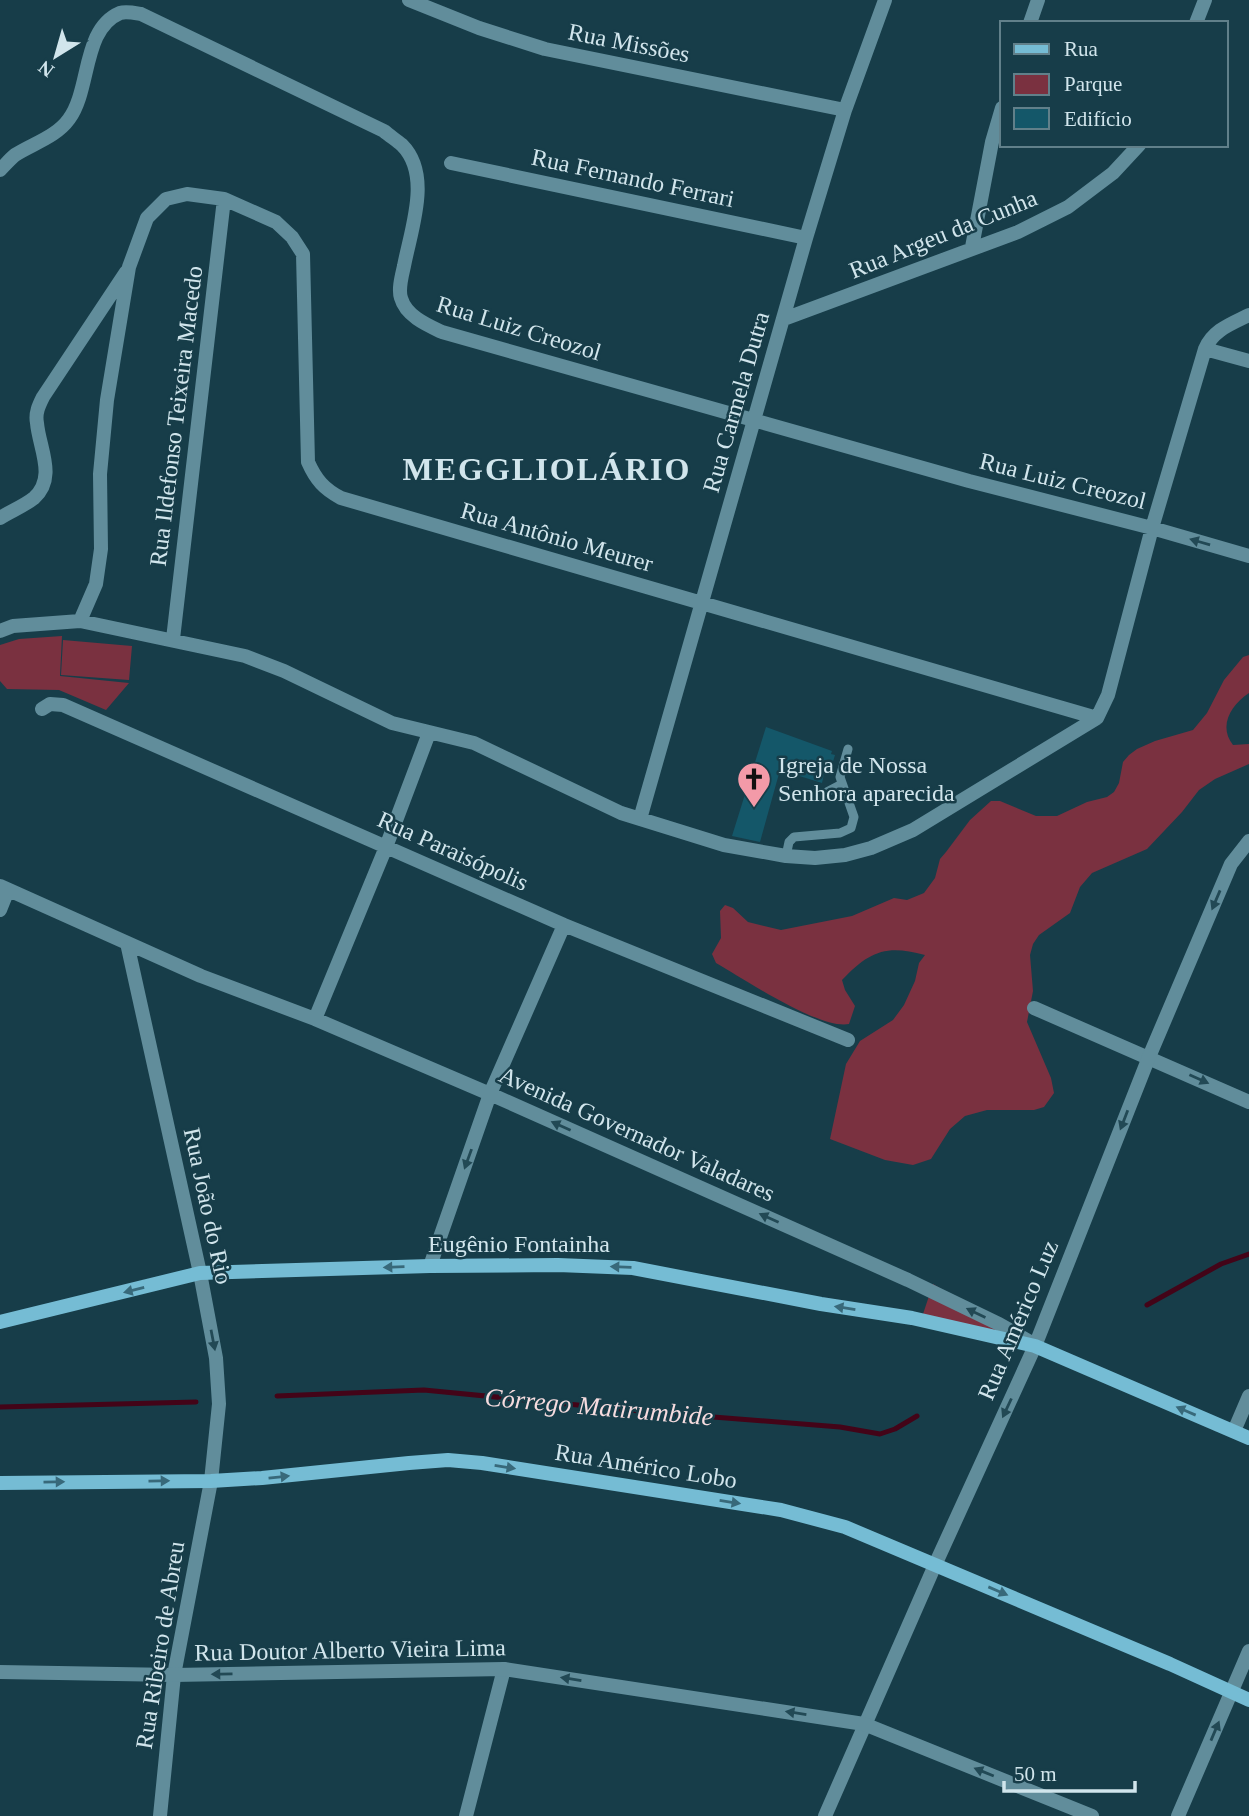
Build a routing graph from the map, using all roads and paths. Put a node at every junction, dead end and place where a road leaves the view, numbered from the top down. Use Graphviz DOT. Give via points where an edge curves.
graph roads {
  1 [pos="409,0"];
  2 [pos="885,0"];
  3 [pos="1038,0"];
  4 [pos="1205,0"];
  5 [pos="1031,21"];
  6 [pos="1197,21"];
  7 [pos="845,110"];
  8 [pos="1000,115"];
  9 [pos="1137,147"];
  10 [pos="451,163"];
  11 [pos="0,170"];
  12 [pos="224,199"];
  13 [pos="806,238"];
  14 [pos="972,247"];
  15 [pos="129,267"];
  16 [pos="1249,315"];
  17 [pos="784,319"];
  18 [pos="1205,349"];
  19 [pos="1249,361"];
  20 [pos="754,421"];
  21 [pos="0,518"];
  22 [pos="1152,528"];
  23 [pos="1249,556"];
  24 [pos="704,604"];
  25 [pos="80,621"];
  26 [pos="0,631"];
  27 [pos="173,639"];
  28 [pos="42,709"];
  29 [pos="1097,718"];
  30 [pos="429,733"];
  31 [pos="848,749"];
  32 [pos="842,784"];
  33 [pos="817,792"];
  34 [pos="640,819"];
  35 [pos="1249,841"];
  36 [pos="386,847"];
  37 [pos="786,856"];
  38 [pos="4,888"];
  39 [pos="0,910"];
  40 [pos="564,925"];
  41 [pos="127,943"];
  42 [pos="1034,1008"];
  43 [pos="315,1019"];
  44 [pos="848,1040"];
  45 [pos="1149,1057"];
  46 [pos="491,1094"];
  47 [pos="1249,1102"];
  48 [pos="430,1266"];
  49 [pos="200,1273"];
  50 [pos="0,1322"];
  51 [pos="1035,1346"];
  52 [pos="1249,1396"];
  53 [pos="1234,1431"];
  54 [pos="1249,1438"];
  55 [pos="211,1481"];
  56 [pos="0,1483"];
  57 [pos="935,1565"];
  58 [pos="1249,1651"];
  59 [pos="504,1669"];
  60 [pos="0,1672"];
  61 [pos="174,1675"];
  62 [pos="1232,1692"];
  63 [pos="1249,1700"];
  64 [pos="864,1724"];
  65 [pos="159,1816"];
  66 [pos="466,1816"];
  67 [pos="825,1816"];
  68 [pos="1093,1816"];
  69 [pos="1178,1816"];
  1 -- 7 [label="street, Rua Missões" via="545,49"];
  2 -- 7 [label="street, Rua Carmela Dutra"];
  3 -- 5 [label="street"];
  4 -- 6 [label="street"];
  7 -- 13 [label="street, Rua Carmela Dutra"];
  8 -- 14 [label="street"];
  9 -- 14 [label="street, Rua Argeu da Cunha" via="1113,173 1068,207 1018,232"];
  10 -- 13 [label="street, Rua Fernando Ferrari"];
  11 -- 20 [label="street, Rua Luiz Creozol" via="13,156 47,139 68,121 80,100 93,44 107,22 122,12 142,13 384,131 403,146 413,161 418,195 400,298 424,324"];
  12 -- 15 [label="street, Rua Antônio Meurer" via="187,194 166,199 146,218"];
  12 -- 24 [label="street, Rua Antônio Meurer" via="276,222 303,254 308,462 326,490"];
  12 -- 27 [label="street, Rua Ildefonso Teixeira Macedo"];
  13 -- 17 [label="street, Rua Carmela Dutra"];
  14 -- 17 [label="street, Rua Argeu da Cunha"];
  15 -- 21 [label="street" via="37,411 46,474 43,486 34,498"];
  15 -- 25 [label="street, Rua Antônio Meurer" via="107,400 100,474 101,549 96,583"];
  16 -- 18 [label="street" via="1217,331"];
  17 -- 20 [label="street, Rua Carmela Dutra"];
  18 -- 19 [label="street"];
  18 -- 22 [label="street"];
  20 -- 22 [label="street, Rua Luiz Creozol"];
  20 -- 24 [label="street, Rua Carmela Dutra"];
  23 -- 22 [label="street, Rua Luiz Creozol, one-way"];
  22 -- 29 [label="street" via="1108,695"];
  24 -- 29 [label="street, Rua Antônio Meurer"];
  24 -- 34 [label="street, Rua Carmela Dutra"];
  25 -- 26 [label="street"];
  25 -- 27 [label="street"];
  27 -- 30 [label="street" via="245,656 392,723"];
  28 -- 36 [label="street, Rua Paraisópolis" via="64,705"];
  29 -- 37 [label="street" via="913,830 845,855"];
  30 -- 34 [label="street" via="474,743"];
  30 -- 36 [label="street"];
  31 -- 32 [label="lane"];
  32 -- 33 [label="lane" via="823,794"];
  32 -- 37 [label="lane" via="854,817 851,828 840,833 797,835 789,842"];
  34 -- 37 [label="street" via="724,845"];
  35 -- 45 [label="street, Rua Américo Luz, one-way" via="1231,864"];
  36 -- 40 [label="street, Rua Paraisópolis"];
  36 -- 43 [label="street"];
  38 -- 39 [label="street"];
  38 -- 41 [label="street, Avenida Governador Valadares"];
  40 -- 44 [label="street, Rua Paraisópolis"];
  40 -- 46 [label="street"];
  41 -- 43 [label="street, Avenida Governador Valadares"];
  41 -- 49 [label="street, Rua João do Rio"];
  42 -- 45 [label="street"];
  43 -- 46 [label="street, Avenida Governador Valadares"];
  45 -- 47 [label="street, one-way"];
  45 -- 51 [label="street, Rua Américo Luz, one-way"];
  46 -- 48 [label="street, one-way"];
  51 -- 46 [label="street, Avenida Governador Valadares, one-way" via="908,1280"];
  48 -- 49 [label="main road, Eugênio Fontainha, one-way"];
  51 -- 48 [label="main road, Eugênio Fontainha, one-way" via="912,1318 633,1268"];
  49 -- 50 [label="main road, Eugênio Fontainha, one-way"];
  49 -- 55 [label="street, Rua João do Rio, one-way" via="216,1358 219,1404"];
  53 -- 51 [label="main road, Avenida Governador Valadares, one-way"];
  51 -- 57 [label="street, Rua Américo Luz, one-way"];
  52 -- 53 [label="street"];
  53 -- 54 [label="main road, Avenida Governador Valadares"];
  56 -- 55 [label="main road, Rua Américo Lobo, one-way"];
  55 -- 57 [label="main road, Rua Américo Lobo, one-way" via="448,1460 482,1463 781,1510 845,1527"];
  55 -- 61 [label="street, Rua Ribeiro de Abreu"];
  57 -- 62 [label="main road, Rua Américo Lobo, one-way"];
  57 -- 64 [label="street, Rua Américo Luz"];
  58 -- 62 [label="street"];
  59 -- 61 [label="street, Rua Doutor Alberto Vieira Lima, one-way"];
  64 -- 59 [label="street, Rua Doutor Alberto Vieira Lima, one-way"];
  59 -- 66 [label="street"];
  60 -- 61 [label="street, Rua Doutor Alberto Vieira Lima"];
  61 -- 65 [label="street, Rua Ribeiro de Abreu"];
  62 -- 63 [label="main road, Rua Américo Lobo"];
  69 -- 62 [label="street, one-way"];
  64 -- 67 [label="street, Rua Américo Luz"];
  68 -- 64 [label="street, Rua Doutor Alberto Vieira Lima, one-way"];
}
